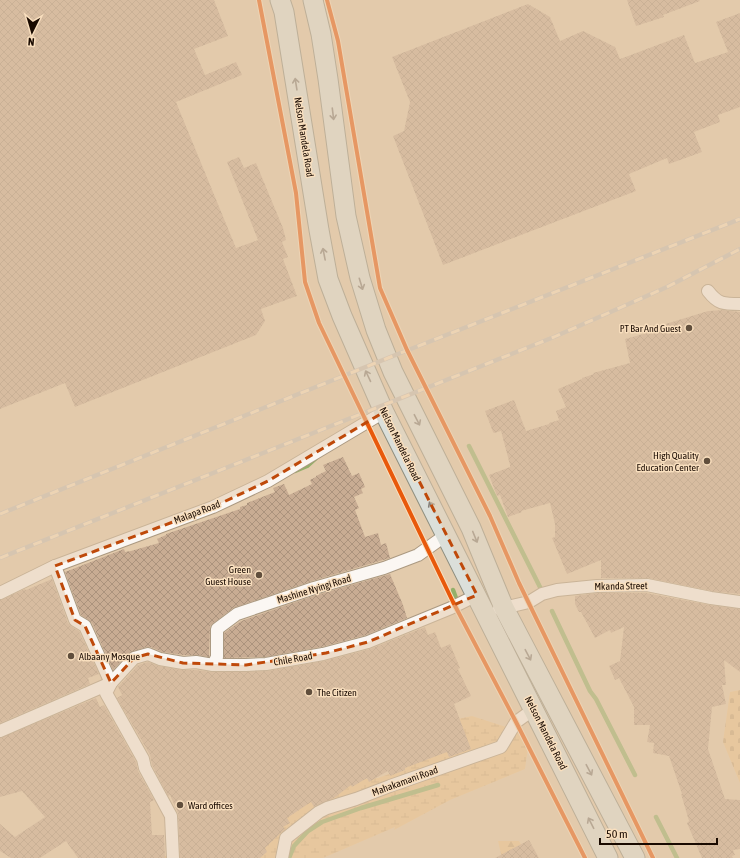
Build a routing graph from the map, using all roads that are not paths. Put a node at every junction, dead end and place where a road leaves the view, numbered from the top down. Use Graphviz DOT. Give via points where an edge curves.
graph roads {
  1 [pos="280,0"];
  2 [pos="313,0"];
  3 [pos="708,291"];
  4 [pos="740,304"];
  5 [pos="384,412"];
  6 [pos="446,535"];
  7 [pos="55,566"];
  8 [pos="0,593"];
  9 [pos="477,596"];
  10 [pos="740,602"];
  11 [pos="495,611"];
  12 [pos="213,665"];
  13 [pos="111,683"];
  14 [pos="534,709"];
  15 [pos="0,731"];
  16 [pos="173,858"];
  17 [pos="282,858"];
  18 [pos="608,858"];
  19 [pos="635,858"];
  5 -- 1 [label="main road, Nelson Mandela Road, one-way" via="328,279"];
  2 -- 11 [label="main road, Nelson Mandela Road, one-way" via="328,79 346,216 360,278 376,330 393,372 471,528"];
  3 -- 4 [label="street" via="720,303"];
  6 -- 5 [label="main road, Nelson Mandela Road, one-way"];
  5 -- 7 [label="street, Malapa Road" via="268,481 213,506"];
  6 -- 9 [label="main road, Nelson Mandela Road"];
  6 -- 12 [label="street, Mashine Nyingi Road" via="418,555 384,568 237,614 217,629 217,657"];
  7 -- 8 [label="street, Malapa Road"];
  7 -- 13 [label="street" via="75,620 85,626"];
  9 -- 11 [label="main road, Nelson Mandela Road"];
  9 -- 12 [label="street, Chile Road" via="368,642 326,653 266,664"];
  10 -- 11 [label="street, Mkanda Street" via="647,585 597,586 557,590 542,594 530,602"];
  11 -- 14 [label="main road, Nelson Mandela Road"];
  11 -- 19 [label="main road, Nelson Mandela Road, one-way"];
  12 -- 13 [label="street, Chile Road" via="165,660 148,654 134,658"];
  13 -- 15 [label="street, Chile Road"];
  13 -- 16 [label="street" via="106,693 171,816"];
  14 -- 17 [label="street, Mahakamani Road" via="516,722 501,748 319,812 286,838"];
  18 -- 14 [label="main road, Nelson Mandela Road, one-way"];
}
